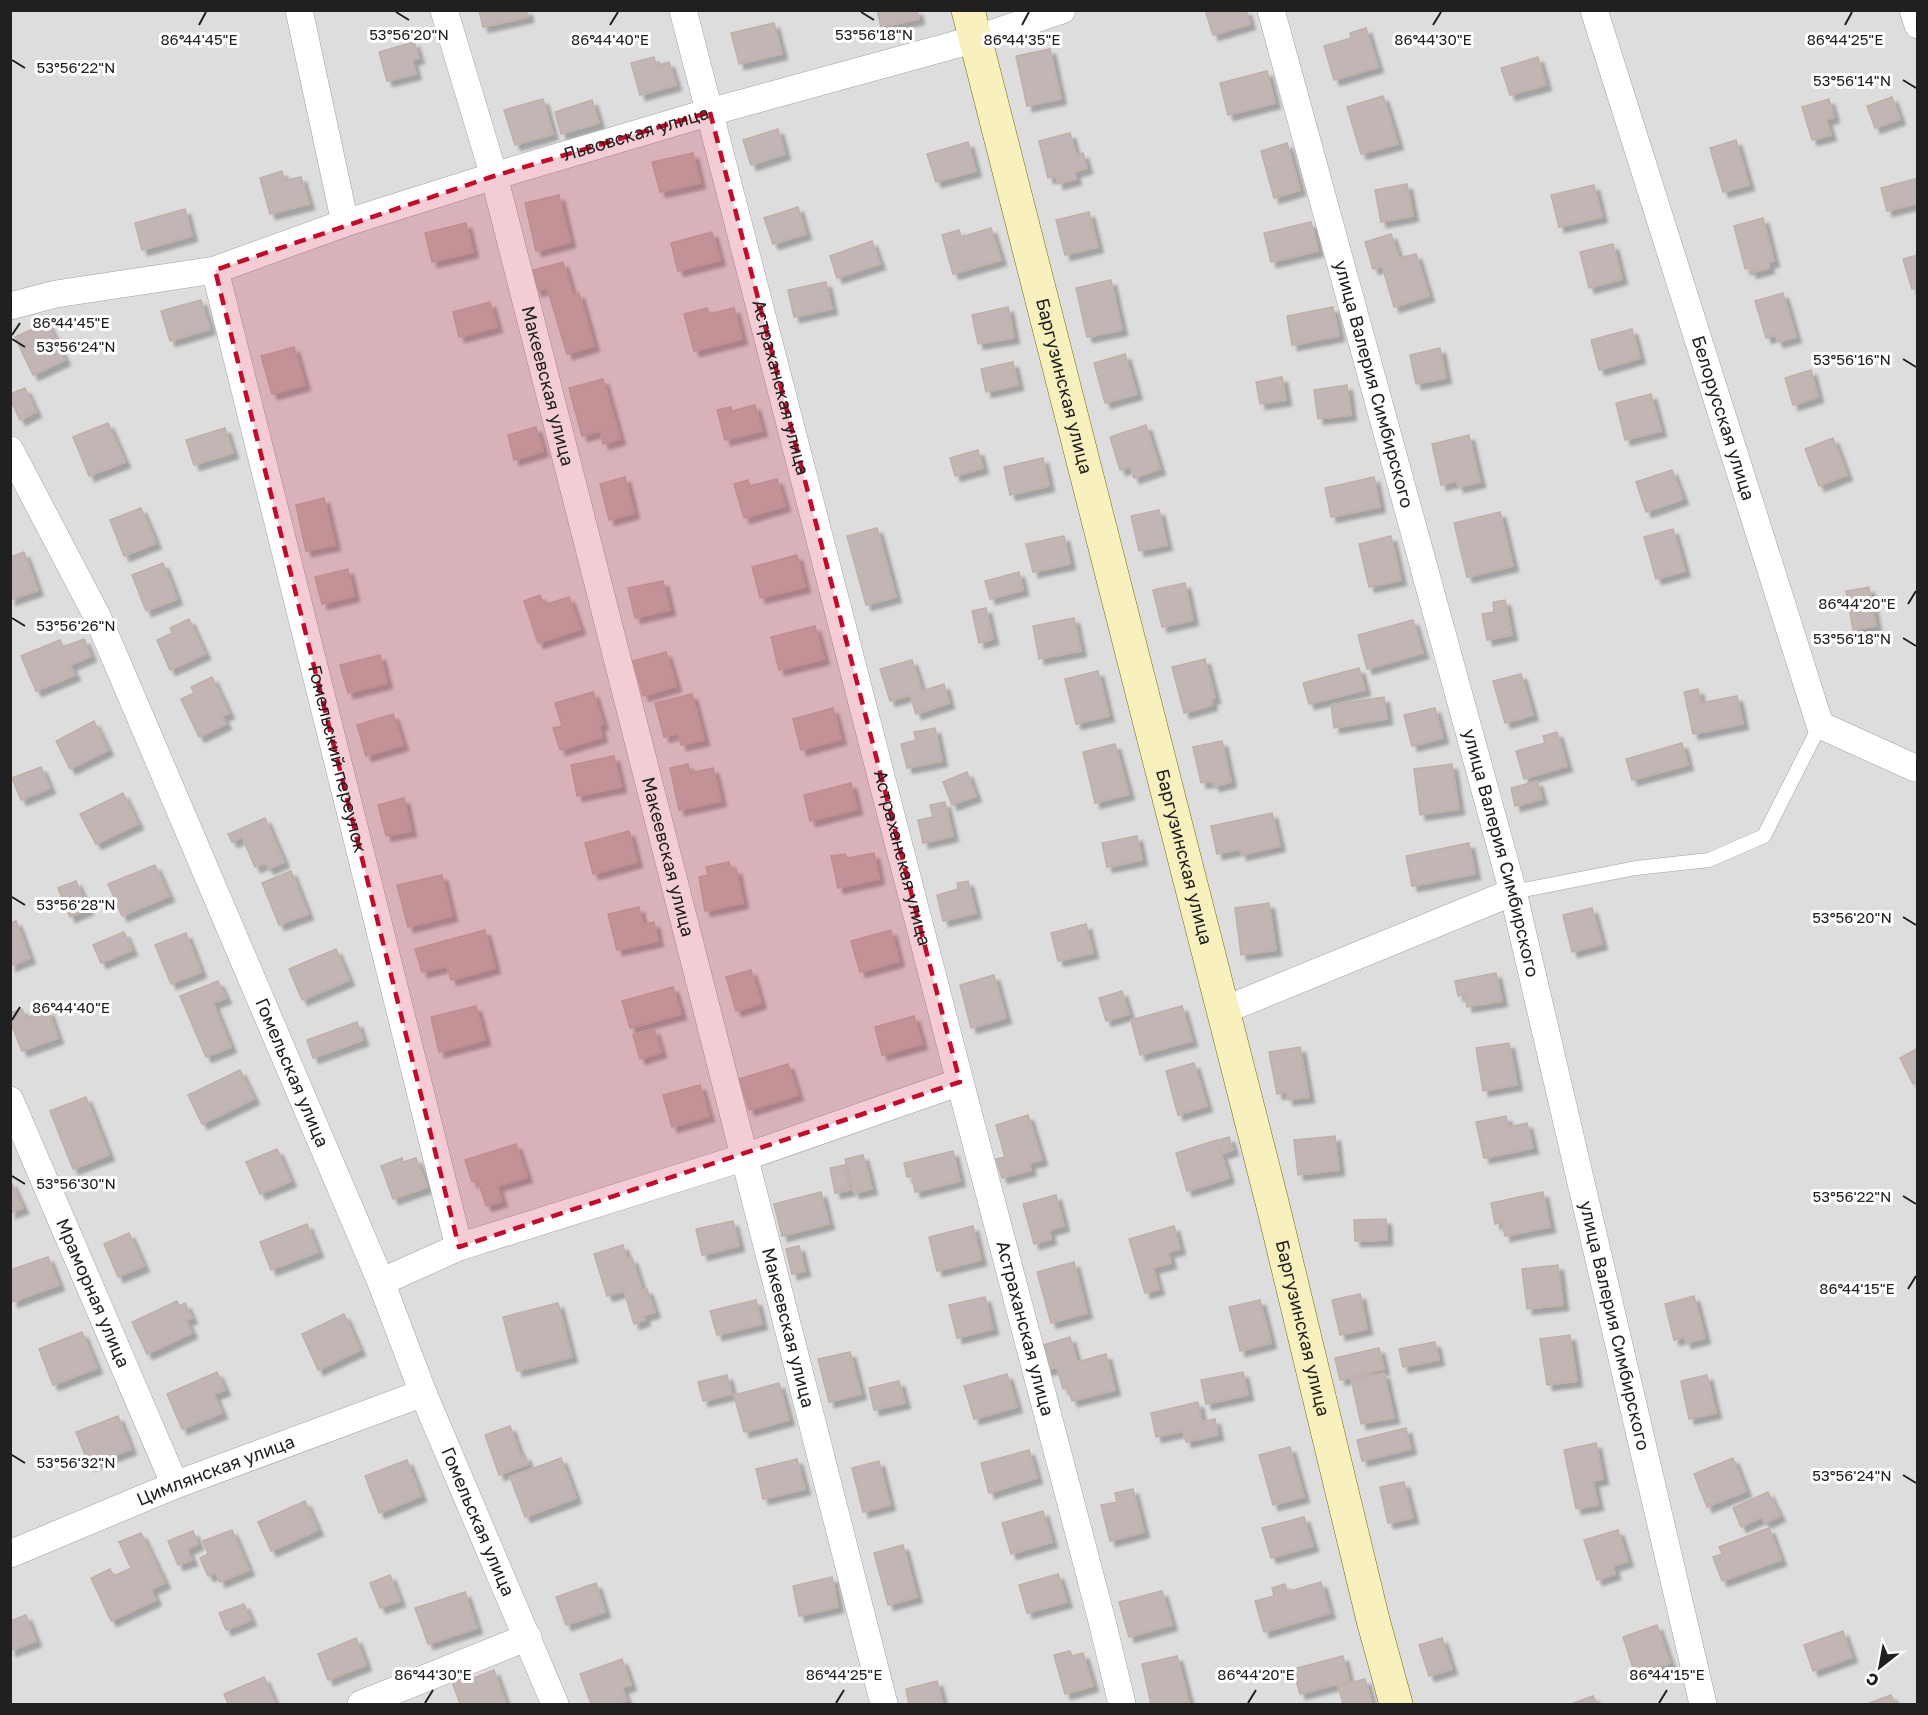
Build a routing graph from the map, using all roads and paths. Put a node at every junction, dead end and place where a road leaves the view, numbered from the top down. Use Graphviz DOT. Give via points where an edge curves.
graph roads {
  1 [pos="299,10"];
  2 [pos="444,10"];
  3 [pos="683,10"];
  4 [pos="1062,10"];
  5 [pos="1271,10"];
  6 [pos="1594,10"];
  7 [pos="1913,10"];
  8 [pos="972,25"];
  9 [pos="1917,25"];
  10 [pos="710,112"];
  11 [pos="494,176"];
  12 [pos="345,223"];
  13 [pos="215,270"];
  14 [pos="10,306"];
  15 [pos="10,450"];
  16 [pos="1820,725"];
  17 [pos="1917,771"];
  18 [pos="1514,892"];
  19 [pos="1222,1011"];
  20 [pos="960,1082"];
  21 [pos="10,1100"];
  22 [pos="745,1157"];
  23 [pos="459,1246"];
  24 [pos="381,1282"];
  25 [pos="423,1392"];
  26 [pos="175,1485"];
  27 [pos="10,1554"];
  28 [pos="528,1637"];
  29 [pos="361,1704"];
  30 [pos="555,1704"];
  31 [pos="884,1704"];
  32 [pos="1122,1704"];
  33 [pos="1396,1704"];
  34 [pos="1703,1704"];
  1 -- 12 [label="street"];
  2 -- 11 [label="street, Макеевская улица"];
  3 -- 10 [label="street, Астраханская улица"];
  4 -- 8 [label="street, Львовская улица"];
  5 -- 18 [label="street, улица Валерия Симбирского"];
  6 -- 16 [label="street, Белорусская улица"];
  7 -- 9 [label="street"];
  8 -- 10 [label="street, Львовская улица"];
  8 -- 19 [label="street, Баргузинская улица"];
  10 -- 11 [label="street, Львовская улица"];
  10 -- 20 [label="street, Астраханская улица"];
  11 -- 12 [label="street, Львовская улица"];
  11 -- 22 [label="street, Макеевская улица"];
  12 -- 13 [label="street, Львовская улица"];
  13 -- 14 [label="street, Львовская улица" via="56,294"];
  13 -- 23 [label="street, Гомельский переулок"];
  15 -- 24 [label="street, Гомельская улица" via="98,618"];
  16 -- 17 [label="street"];
  16 -- 18 [label="lane" via="1764,836 1709,860 1636,868"];
  18 -- 19 [label="street"];
  18 -- 34 [label="street, улица Валерия Симбирского"];
  19 -- 33 [label="street, Баргузинская улица"];
  20 -- 22 [label="street"];
  20 -- 32 [label="street, Астраханская улица"];
  21 -- 26 [label="street, Мраморная улица"];
  22 -- 23 [label="street"];
  22 -- 31 [label="street, Макеевская улица"];
  23 -- 24 [label="street"];
  24 -- 25 [label="street, Гомельская улица"];
  25 -- 26 [label="street, Цимлянская улица"];
  25 -- 28 [label="street, Гомельская улица"];
  26 -- 27 [label="street, Цимлянская улица"];
  28 -- 29 [label="street"];
  28 -- 30 [label="street, Гомельская улица"];
}
